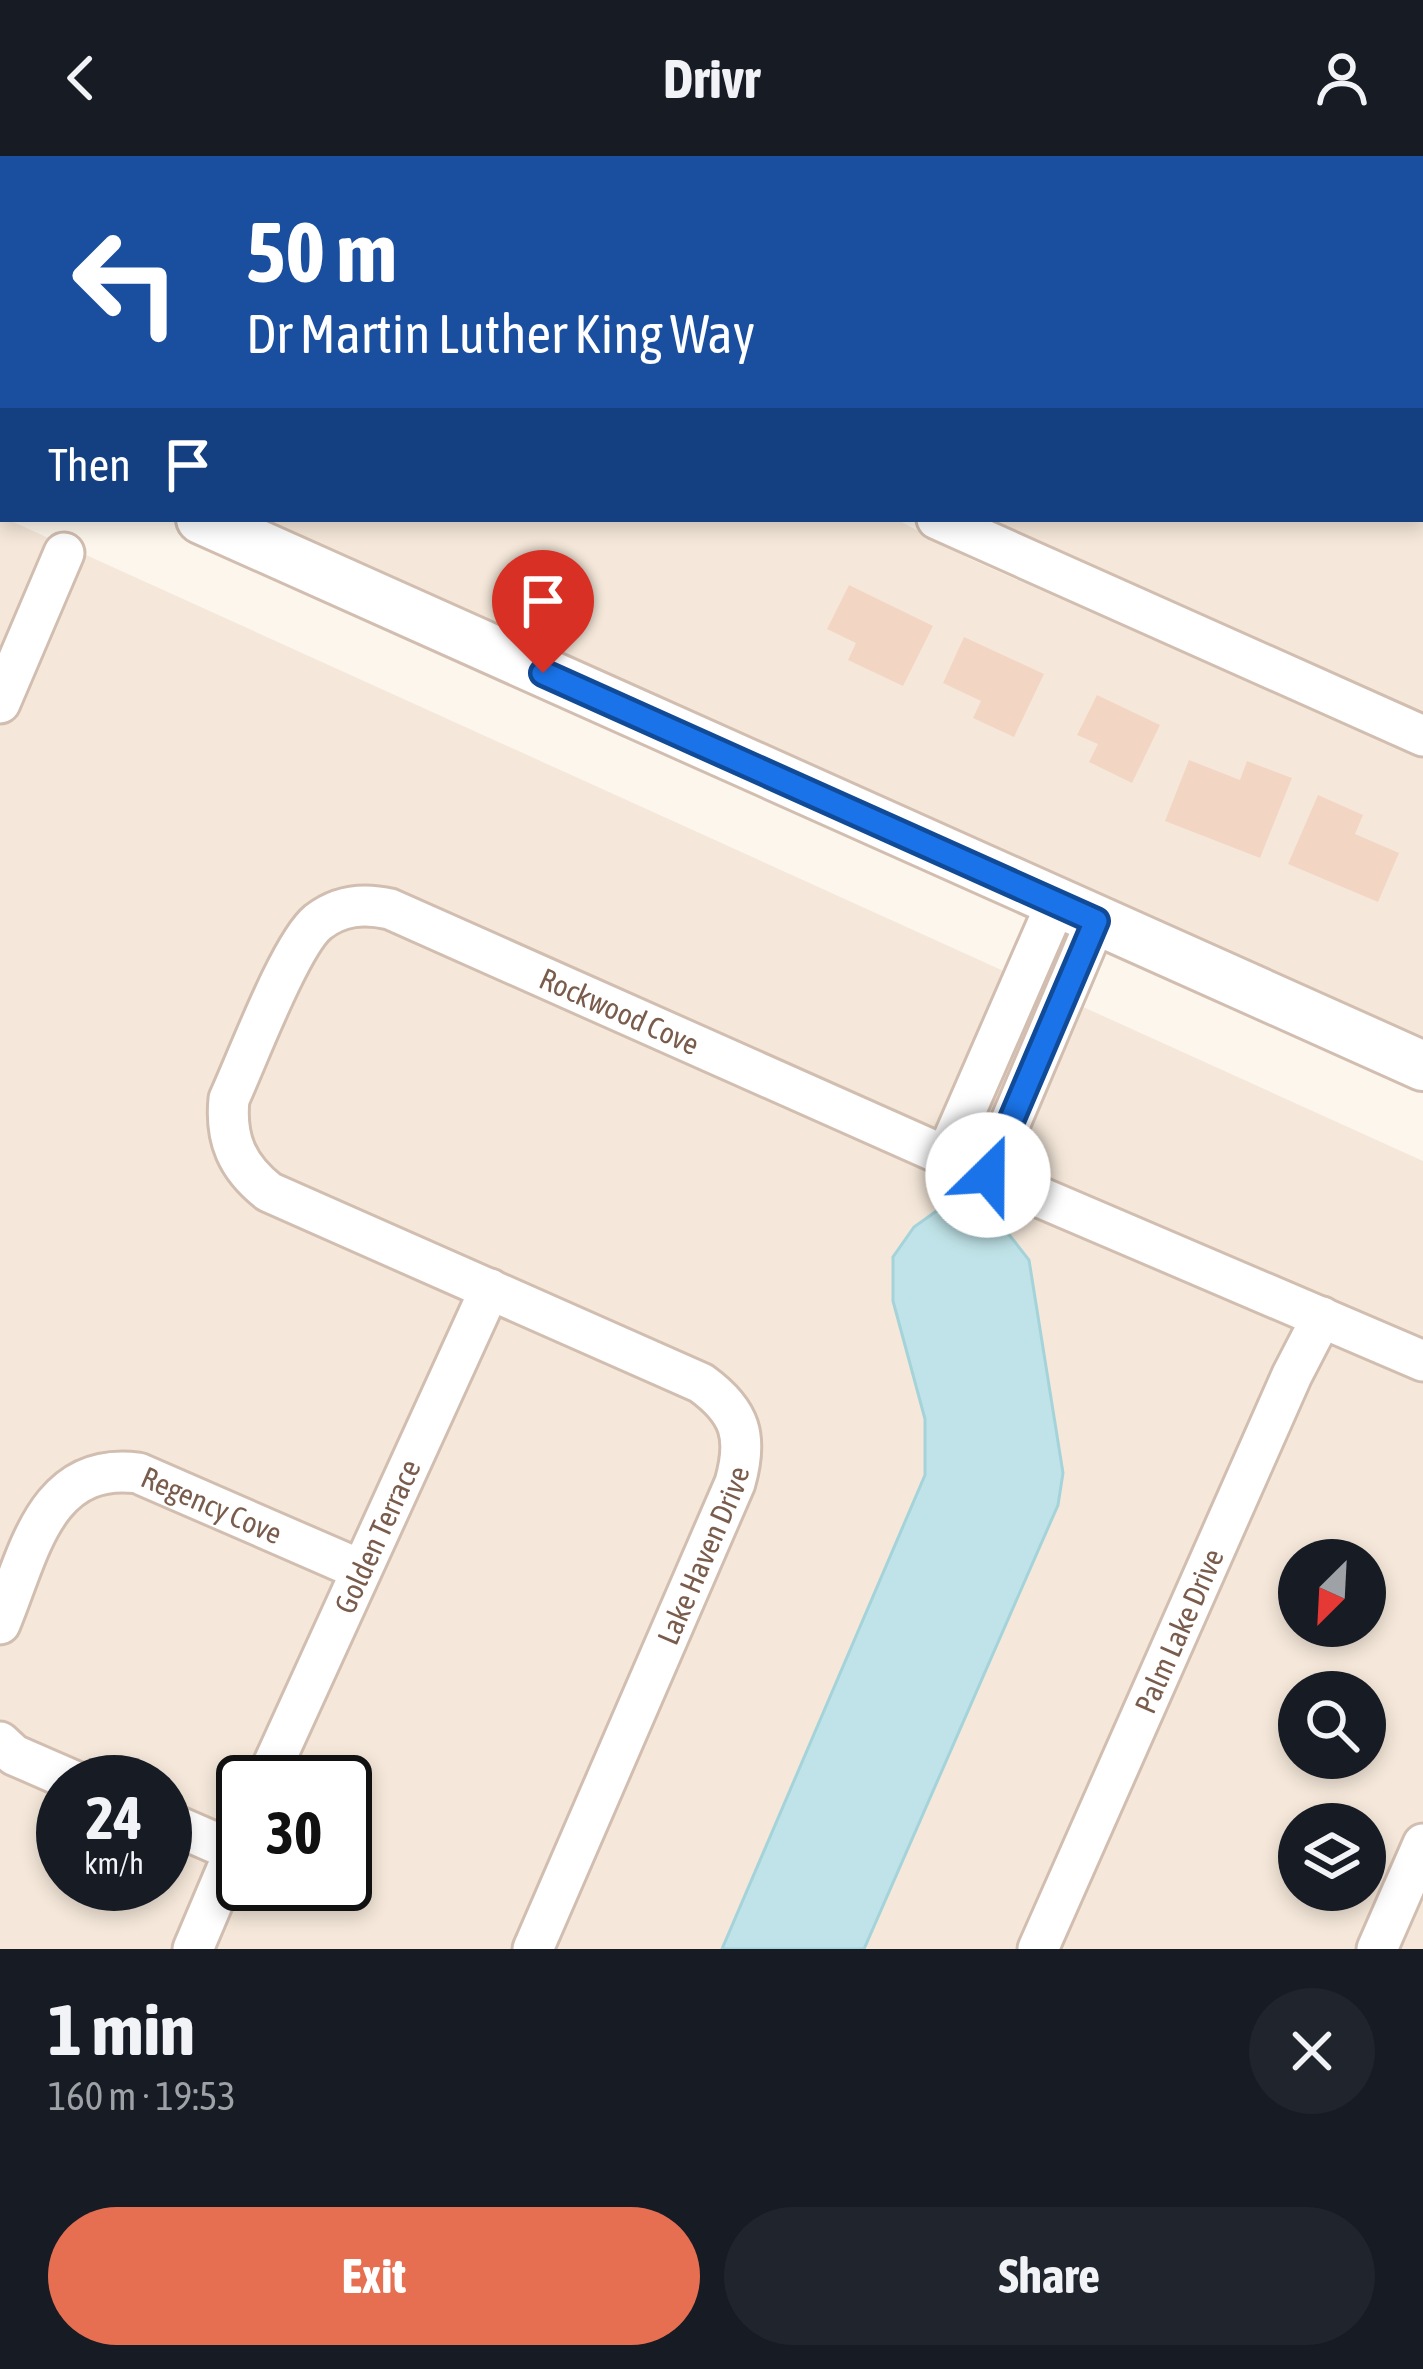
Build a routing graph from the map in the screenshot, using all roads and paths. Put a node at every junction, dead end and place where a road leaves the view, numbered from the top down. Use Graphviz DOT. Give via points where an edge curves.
graph roads {
  1 [pos="208,522"];
  2 [pos="944,522"];
  3 [pos="64,553"];
  4 [pos="0,703"];
  5 [pos="1423,736"];
  6 [pos="1076,912"];
  7 [pos="1423,1066"];
  8 [pos="946,1156"];
  9 [pos="988,1175"];
  10 [pos="490,1289"];
  11 [pos="1322,1317"];
  12 [pos="1423,1361"];
  13 [pos="361,1570"];
  14 [pos="0,1624"];
  15 [pos="0,1742"];
  16 [pos="277,1755"];
  17 [pos="36,1765"];
  18 [pos="1423,1844"];
  19 [pos="216,1894"];
  20 [pos="193,1949"];
  21 [pos="532,1949"];
  22 [pos="1038,1949"];
  23 [pos="1377,1949"];
  1 -- 6 [label="street"];
  2 -- 5 [label="street"];
  3 -- 4 [label="street"];
  6 -- 7 [label="street"];
  6 -- 8 [label="street"];
  6 -- 9 [label="street"];
  8 -- 9 [label="street, Rockwood Cove"];
  8 -- 10 [label="street, Rockwood Cove" via="390,909 344,908 322,919 298,948 229,1099 232,1146 269,1192"];
  9 -- 11 [label="street, Rockwood Cove"];
  10 -- 13 [label="street, Golden Terrace"];
  10 -- 21 [label="street, Lake Haven Drive" via="701,1383 736,1419 743,1456"];
  11 -- 12 [label="street, Rockwood Cove"];
  11 -- 22 [label="street, Palm Lake Drive"];
  13 -- 14 [label="street, Regency Cove" via="113,1470 67,1487 50,1506"];
  13 -- 16 [label="street, Golden Terrace"];
  15 -- 17 [label="street"];
  18 -- 23 [label="street"];
  19 -- 20 [label="street"];
}
